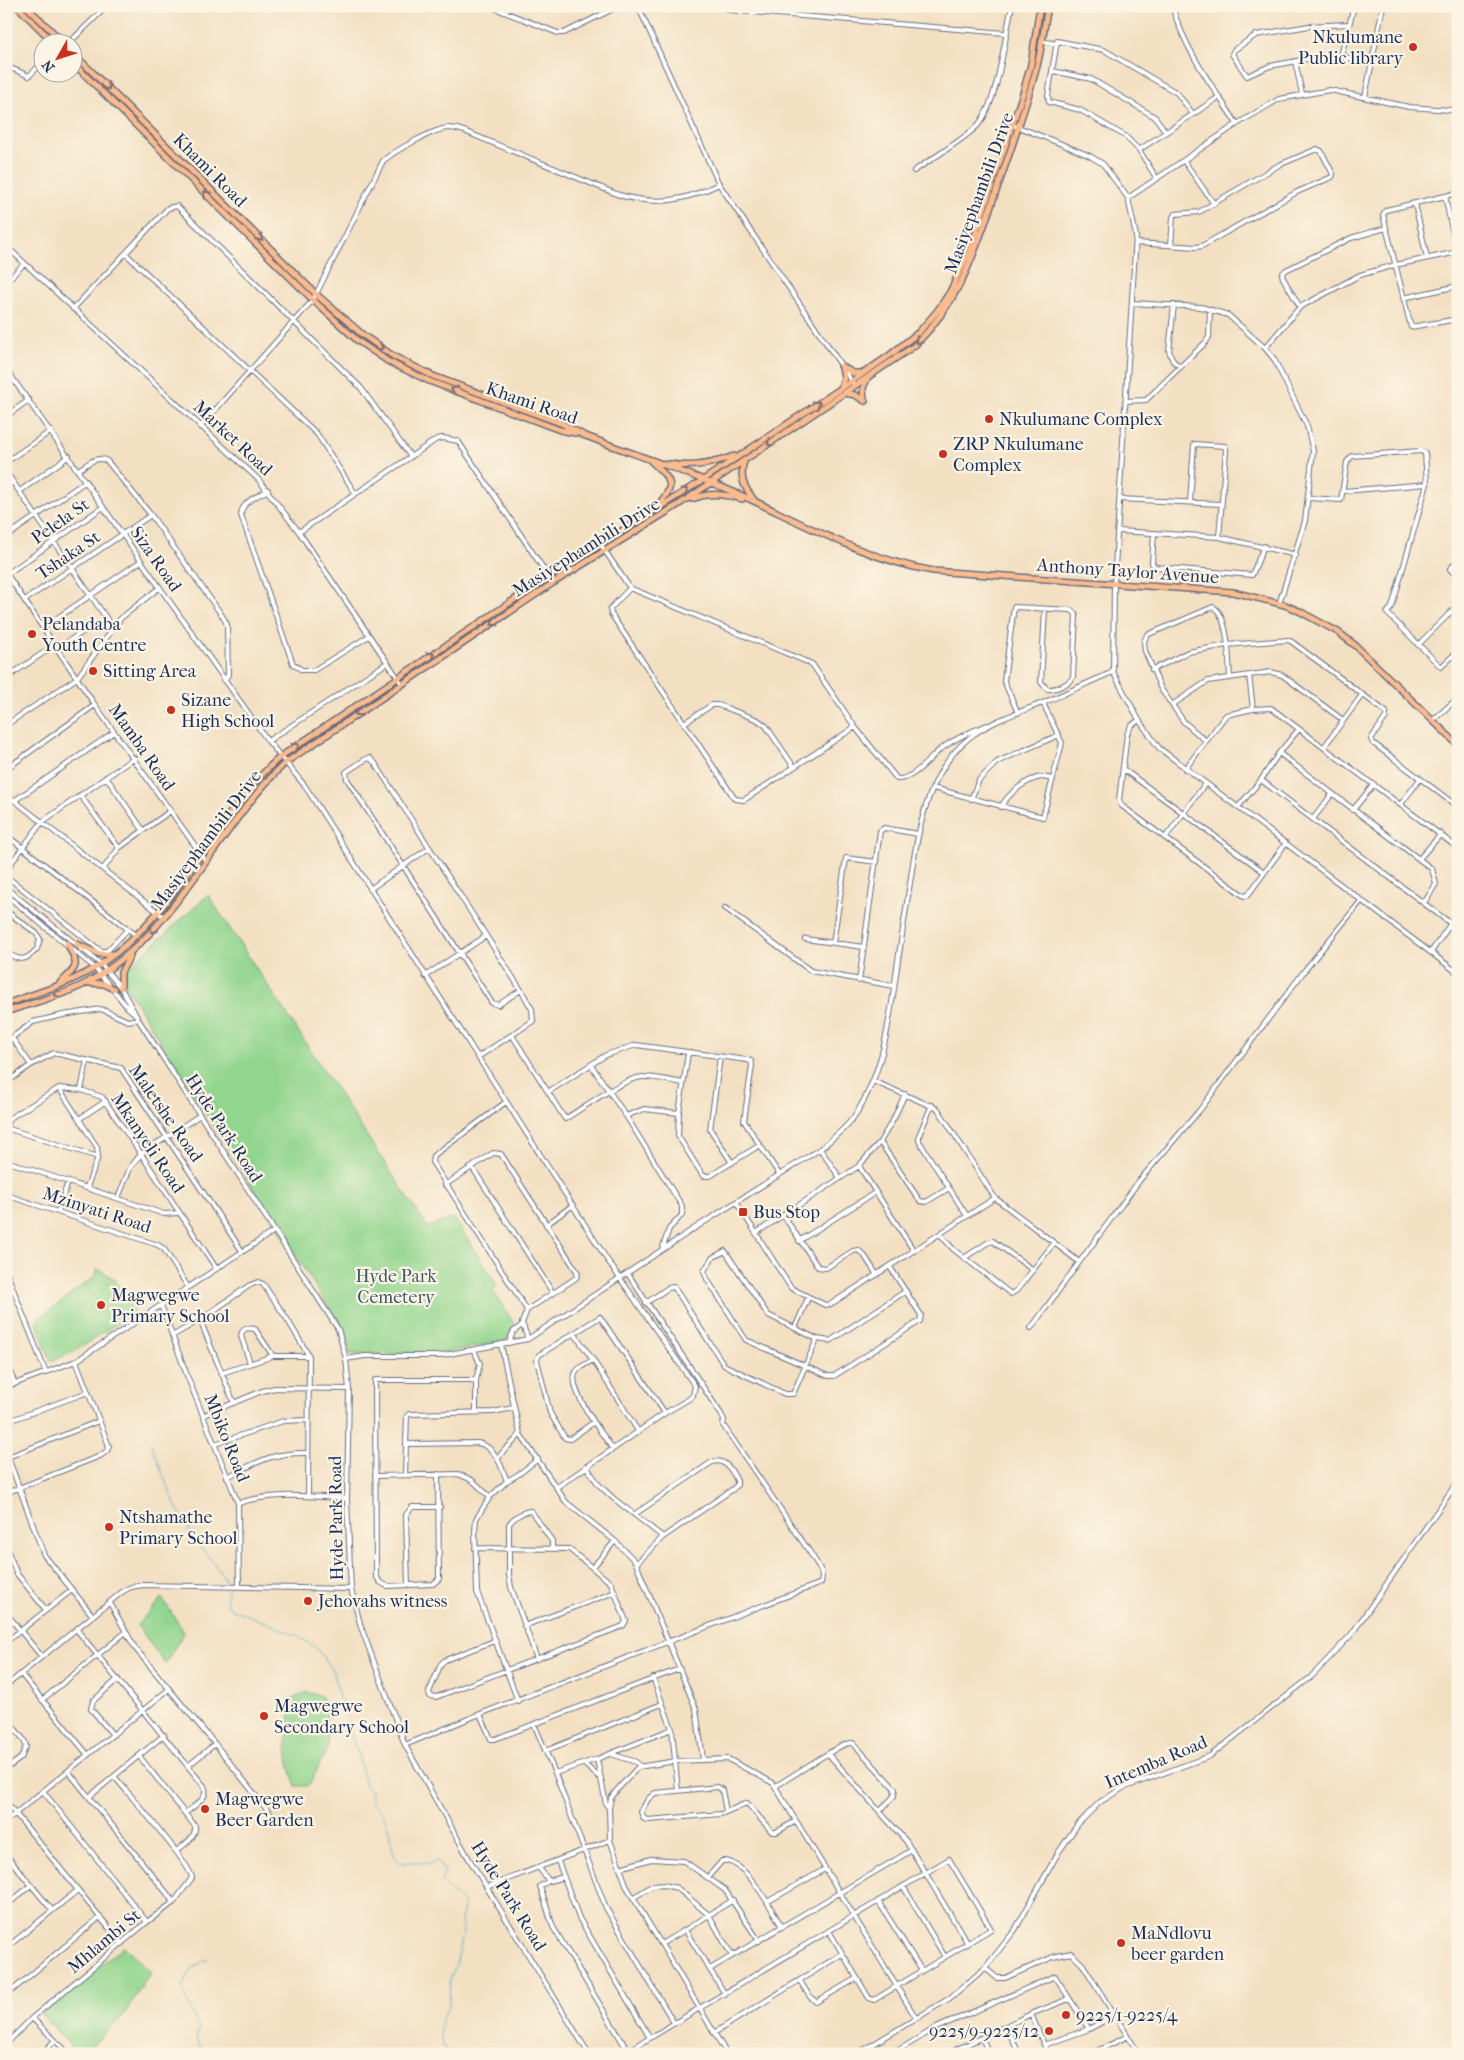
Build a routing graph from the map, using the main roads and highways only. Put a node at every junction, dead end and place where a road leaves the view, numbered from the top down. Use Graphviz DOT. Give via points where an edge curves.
graph roads {
  1 [pos="17,6"];
  2 [pos="26,6"];
  3 [pos="1040,6"];
  4 [pos="1047,6"];
  5 [pos="43,32"];
  6 [pos="53,32"];
  7 [pos="82,62"];
  8 [pos="82,72"];
  9 [pos="1015,126"];
  10 [pos="865,372"];
  11 [pos="867,379"];
  12 [pos="853,384"];
  13 [pos="841,388"];
  14 [pos="845,393"];
  15 [pos="583,435"];
  16 [pos="741,453"];
  17 [pos="649,459"];
  18 [pos="744,460"];
  19 [pos="659,462"];
  20 [pos="703,480"];
  21 [pos="711,483"];
  22 [pos="757,502"];
  23 [pos="681,503"];
  24 [pos="649,513"];
  25 [pos="1458,746"];
  26 [pos="67,943"];
  27 [pos="77,944"];
  28 [pos="116,953"];
  29 [pos="131,953"];
  30 [pos="88,983"];
  31 [pos="56,986"];
  32 [pos="121,988"];
  33 [pos="114,989"];
  34 [pos="6,1004"];
  35 [pos="6,1012"];
  1 -- 5 [label="main road"];
  2 -- 6 [label="main road"];
  3 -- 9 [label="main road, Masiyephambili Drive" via="1031,64"];
  4 -- 9 [label="main road, Masiyephambili Drive" via="1037,66"];
  7 -- 15 [label="main road, Khami Road, one-way" via="363,336 433,376 563,424"];
  15 -- 8 [label="main road, Khami Road, one-way" via="560,430 408,372 358,341"];
  9 -- 10 [label="main road, Masiyephambili Drive" via="970,250 950,292 919,332"];
  9 -- 11 [label="main road, Masiyephambili Drive, one-way" via="975,251 956,294 914,346"];
  10 -- 12 [label="main road, Masiyephambili Drive"];
  10 -- 13 [label="main road" via="853,373 841,367 844,378"];
  11 -- 12 [label="main road, Masiyephambili Drive"];
  11 -- 14 [label="main road" via="863,388 864,401"];
  12 -- 13 [label="main road, Masiyephambili Drive"];
  12 -- 14 [label="main road, Masiyephambili Drive"];
  16 -- 13 [label="main road, Masiyephambili Drive, one-way"];
  14 -- 18 [label="main road, Masiyephambili Drive, one-way"];
  15 -- 17 [label="main road"];
  16 -- 19 [label="main road" via="692,467"];
  16 -- 20 [label="main road, Masiyephambili Drive"];
  17 -- 19 [label="main road"];
  17 -- 24 [label="main road" via="667,477 670,489"];
  18 -- 21 [label="main road, Masiyephambili Drive"];
  18 -- 22 [label="main road" via="741,470 744,487"];
  19 -- 20 [label="main road"];
  20 -- 21 [label="main road"];
  24 -- 20 [label="main road, Masiyephambili Drive, one-way"];
  21 -- 22 [label="main road"];
  21 -- 23 [label="main road, Masiyephambili Drive"];
  22 -- 23 [label="main road" via="717,494 700,495"];
  22 -- 25 [label="main road, Anthony Taylor Avenue" via="888,561 914,568 1233,592 1280,604 1338,632"];
  23 -- 29 [label="main road, Masiyephambili Drive, one-way" via="284,763 260,788 164,917"];
  28 -- 24 [label="main road, Masiyephambili Drive, one-way" via="158,913 254,783 280,757"];
  26 -- 31 [label="main road" via="76,966"];
  27 -- 28 [label="main road" via="102,955"];
  28 -- 31 [label="main road, Masiyephambili Drive" via="95,968"];
  29 -- 30 [label="main road, Masiyephambili Drive"];
  29 -- 32 [label="main road" via="121,972"];
  30 -- 33 [label="main road" via="104,984"];
  30 -- 35 [label="main road, Masiyephambili Drive, one-way"];
  31 -- 34 [label="main road, Masiyephambili Drive"];
}
